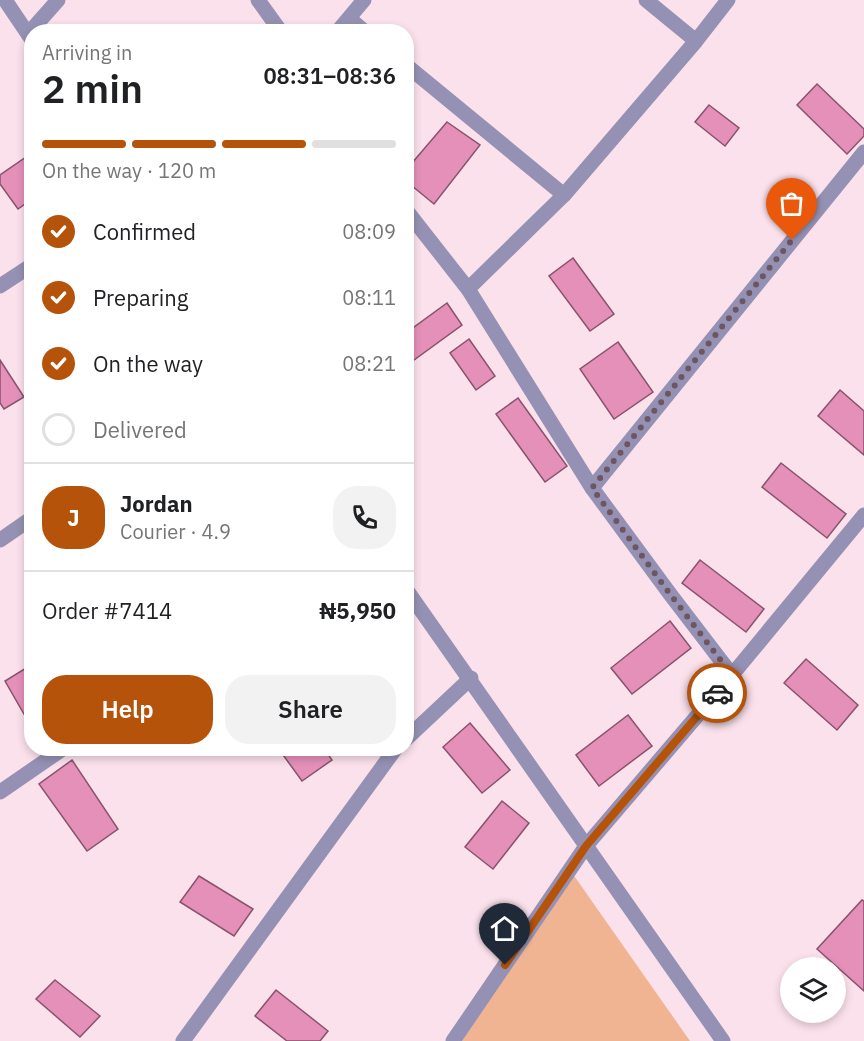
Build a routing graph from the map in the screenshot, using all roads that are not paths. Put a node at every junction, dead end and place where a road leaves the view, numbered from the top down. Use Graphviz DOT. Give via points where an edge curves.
graph roads {
  1 [pos="5,0"];
  2 [pos="58,0"];
  3 [pos="258,0"];
  4 [pos="364,0"];
  5 [pos="646,0"];
  6 [pos="728,0"];
  7 [pos="350,19"];
  8 [pos="39,24"];
  9 [pos="275,24"];
  10 [pos="345,24"];
  11 [pos="356,24"];
  12 [pos="24,29"];
  13 [pos="696,41"];
  14 [pos="414,72"];
  15 [pos="864,152"];
  16 [pos="564,195"];
  17 [pos="414,220"];
  18 [pos="24,270"];
  19 [pos="0,286"];
  20 [pos="468,289"];
  21 [pos="592,488"];
  22 [pos="864,515"];
  23 [pos="24,524"];
  24 [pos="0,540"];
  25 [pos="414,600"];
  26 [pos="732,675"];
  27 [pos="471,678"];
  28 [pos="414,731"];
  29 [pos="52,756"];
  30 [pos="390,756"];
  31 [pos="0,792"];
  32 [pos="586,846"];
  33 [pos="183,1041"];
  34 [pos="453,1041"];
  35 [pos="723,1041"];
  1 -- 12 [label="street"];
  2 -- 8 [label="street"];
  3 -- 9 [label="street"];
  4 -- 7 [label="street"];
  5 -- 13 [label="street"];
  6 -- 13 [label="street"];
  7 -- 10 [label="street"];
  7 -- 11 [label="street"];
  13 -- 16 [label="street"];
  14 -- 16 [label="street"];
  15 -- 21 [label="street"];
  16 -- 20 [label="street"];
  17 -- 20 [label="street"];
  18 -- 19 [label="street"];
  20 -- 21 [label="street"];
  21 -- 26 [label="street"];
  22 -- 26 [label="street"];
  23 -- 24 [label="street"];
  25 -- 27 [label="street"];
  26 -- 32 [label="street"];
  27 -- 28 [label="street"];
  27 -- 32 [label="street"];
  29 -- 31 [label="street"];
  30 -- 33 [label="street"];
  32 -- 34 [label="street"];
  32 -- 35 [label="street"];
}
